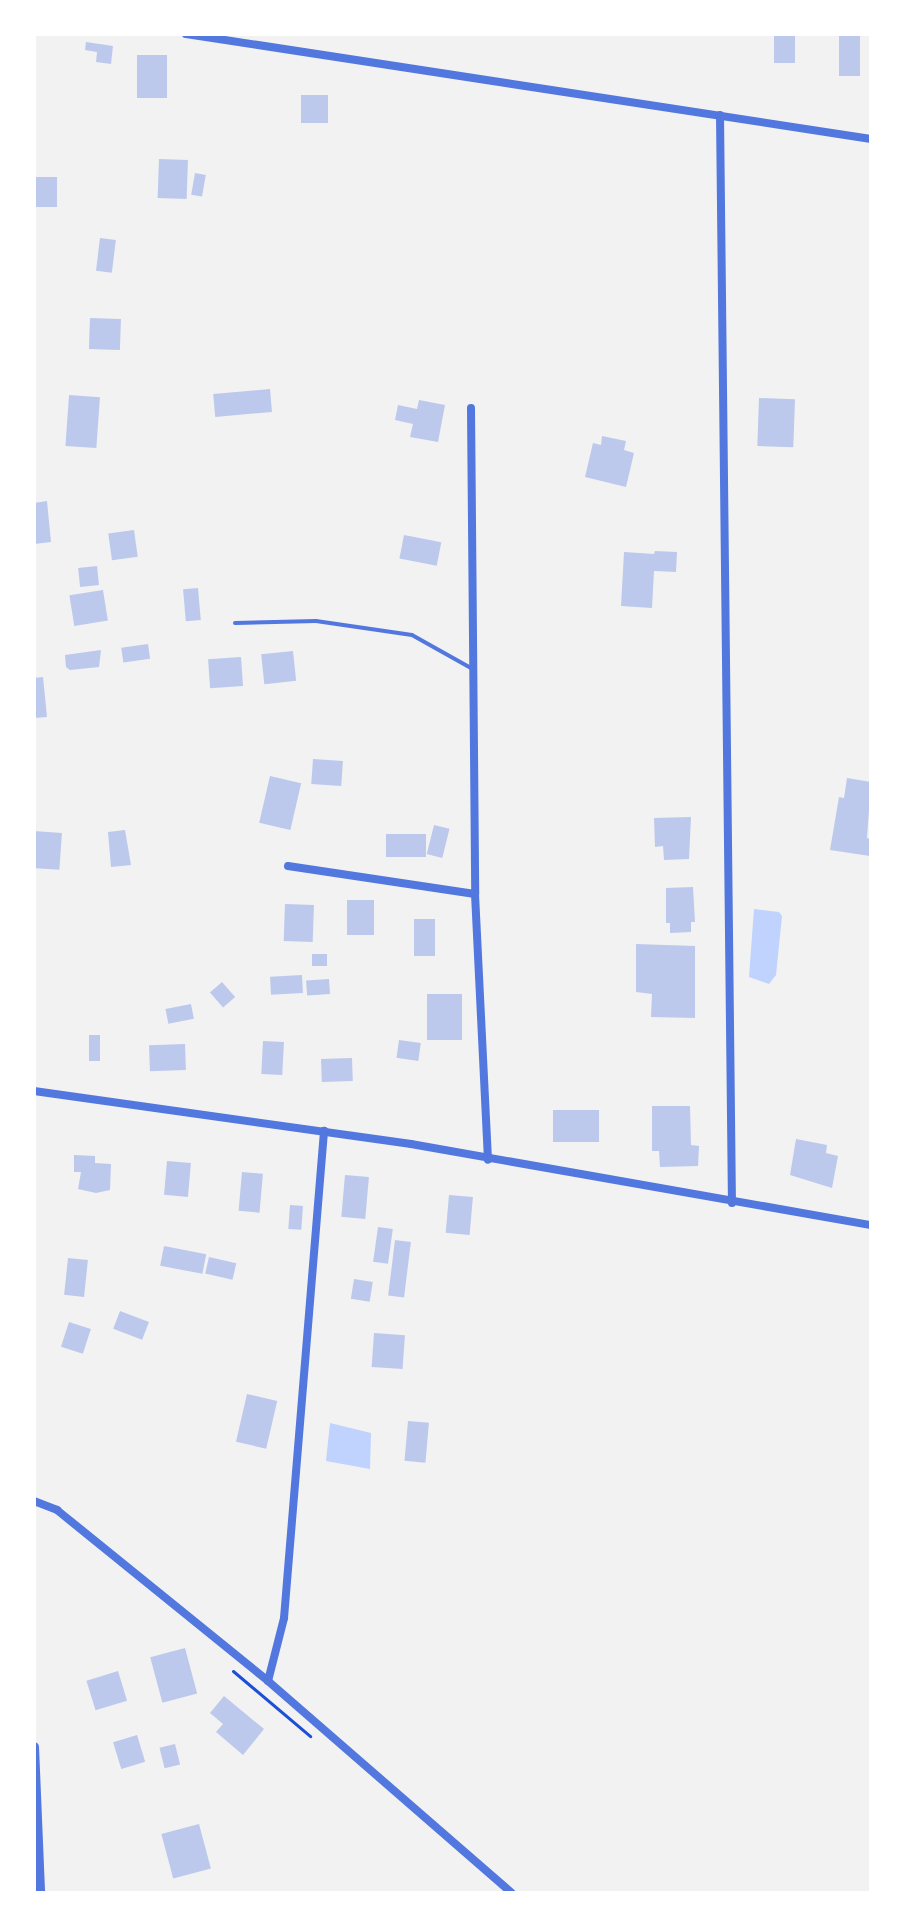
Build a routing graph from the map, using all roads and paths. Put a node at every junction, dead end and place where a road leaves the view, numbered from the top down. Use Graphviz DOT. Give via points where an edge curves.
graph roads {
  1 [pos="186,34"];
  2 [pos="720,115"];
  3 [pos="871,139"];
  4 [pos="471,408"];
  5 [pos="235,623"];
  6 [pos="472,669"];
  7 [pos="288,866"];
  8 [pos="475,894"];
  9 [pos="34,1091"];
  10 [pos="324,1131"];
  11 [pos="488,1160"];
  12 [pos="732,1203"];
  13 [pos="871,1225"];
  14 [pos="34,1501"];
  15 [pos="229,1668"];
  16 [pos="268,1681"];
  17 [pos="313,1740"];
  18 [pos="34,1747"];
  19 [pos="35,1782"];
  20 [pos="36,1858"];
  21 [pos="40,1893"];
  22 [pos="512,1893"];
  1 -- 2 [label="street"];
  2 -- 3 [label="street"];
  2 -- 12 [label="street"];
  4 -- 6 [label="street"];
  5 -- 6 [label="lane" via="316,621 412,635"];
  6 -- 8 [label="street"];
  7 -- 8 [label="street"];
  8 -- 11 [label="street"];
  9 -- 10 [label="street"];
  10 -- 11 [label="street"];
  10 -- 16 [label="street" via="284,1618"];
  11 -- 12 [label="street"];
  12 -- 13 [label="street"];
  14 -- 16 [label="street" via="57,1510"];
  15 -- 17 [label="path"];
  16 -- 22 [label="street"];
  18 -- 19 [label="street"];
  19 -- 20 [label="street"];
  20 -- 21 [label="street"];
}
